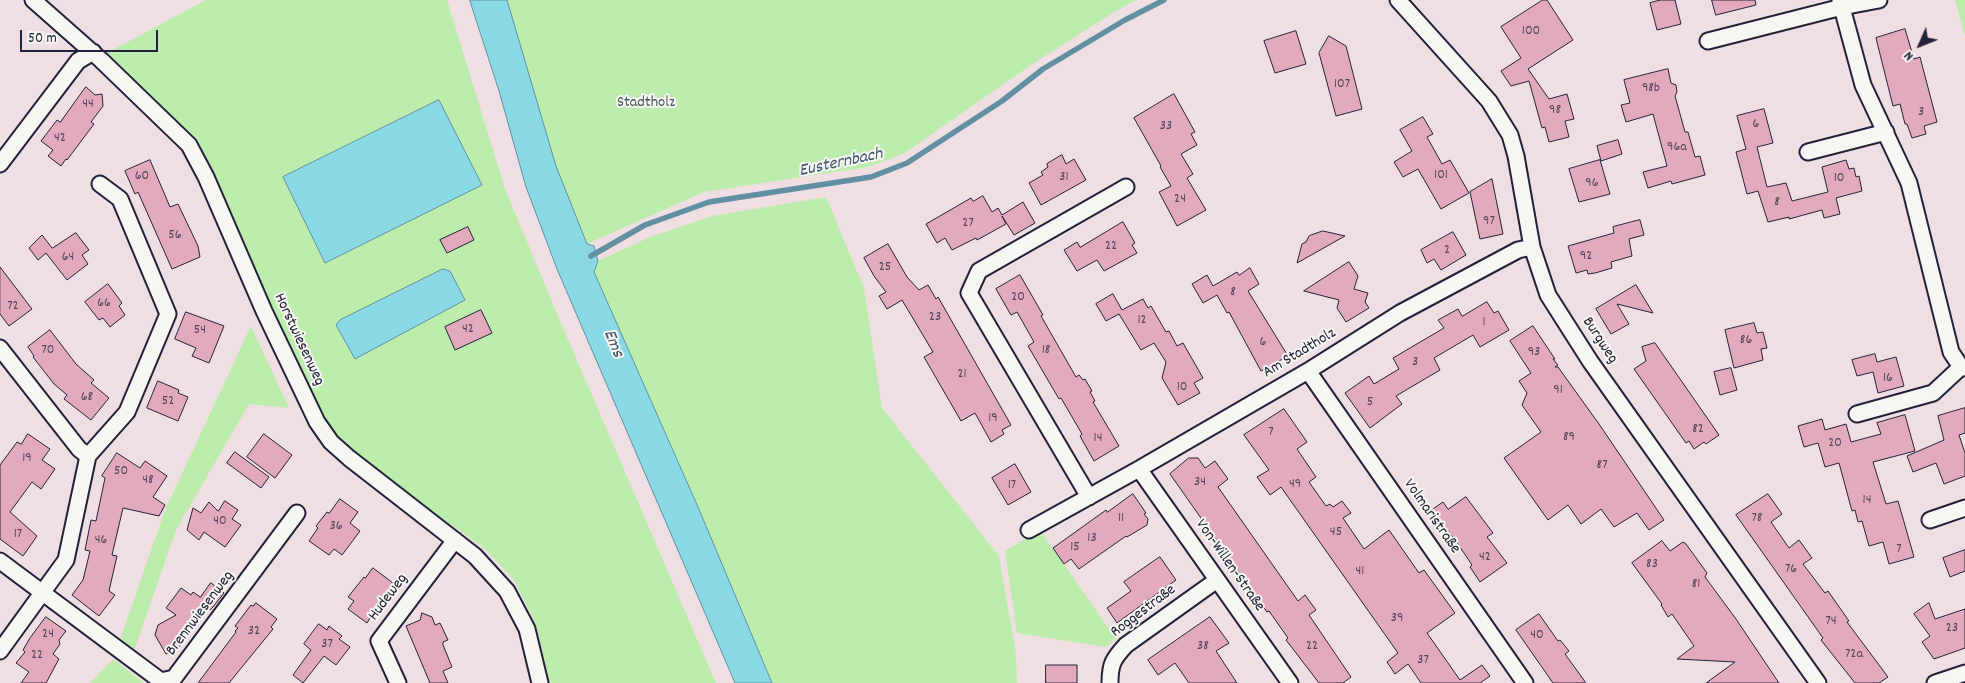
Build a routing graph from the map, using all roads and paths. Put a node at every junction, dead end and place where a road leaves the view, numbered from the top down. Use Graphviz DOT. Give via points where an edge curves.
graph roads {
  1 [pos="33,0"];
  2 [pos="1398,0"];
  3 [pos="1879,0"];
  4 [pos="1841,3"];
  5 [pos="1708,41"];
  6 [pos="93,52"];
  7 [pos="1886,132"];
  8 [pos="1808,152"];
  9 [pos="0,164"];
  10 [pos="100,184"];
  11 [pos="1126,187"];
  12 [pos="1532,247"];
  13 [pos="0,348"];
  14 [pos="1963,368"];
  15 [pos="1308,371"];
  16 [pos="1857,414"];
  17 [pos="88,456"];
  18 [pos="1139,469"];
  19 [pos="1089,497"];
  20 [pos="1965,508"];
  21 [pos="297,513"];
  22 [pos="1930,520"];
  23 [pos="1029,530"];
  24 [pos="455,540"];
  25 [pos="0,561"];
  26 [pos="1217,580"];
  27 [pos="43,593"];
  28 [pos="0,651"];
  29 [pos="1965,673"];
  30 [pos="398,683"];
  31 [pos="540,683"];
  32 [pos="1110,683"];
  33 [pos="1290,683"];
  34 [pos="1525,683"];
  35 [pos="1818,683"];
  36 [pos="1936,683"];
  1 -- 6 [label="street, Horstwiesenweg"];
  2 -- 12 [label="street, Burgweg" via="1489,101 1510,135"];
  3 -- 4 [label="street"];
  4 -- 5 [label="street"];
  4 -- 7 [label="street" via="1862,85"];
  6 -- 9 [label="street" via="78,61"];
  6 -- 24 [label="street, Horstwiesenweg" via="188,145 206,177 317,422 331,442"];
  7 -- 8 [label="street"];
  7 -- 14 [label="street" via="1909,183 1951,352"];
  10 -- 17 [label="street" via="120,199 168,314 127,412"];
  11 -- 19 [label="street" via="980,271 969,293"];
  12 -- 15 [label="street, Am Stadtholz" via="1518,250 1400,313"];
  12 -- 35 [label="street, Burgweg" via="1548,295 1590,361"];
  13 -- 17 [label="street" via="79,449"];
  14 -- 16 [label="street" via="1933,394"];
  15 -- 18 [label="street, Am Stadtholz"];
  15 -- 34 [label="street, Volmaristraße"];
  17 -- 27 [label="street" via="66,560"];
  18 -- 19 [label="street, Am Stadtholz"];
  18 -- 26 [label="street, Von-Willen-Straße"];
  19 -- 23 [label="street, Am Stadtholz"];
  20 -- 22 [label="street"];
  21 -- 27 [label="street, Brennwiesenweg" via="174,678 161,681"];
  24 -- 30 [label="street, Hudeweg" via="379,641"];
  24 -- 31 [label="street, Horstwiesenweg" via="475,556 507,591 527,629"];
  25 -- 27 [label="street, Brennwiesenweg"];
  26 -- 32 [label="street, Roggestraße" via="1126,645 1110,667"];
  26 -- 33 [label="street, Von-Willen-Straße"];
  27 -- 28 [label="street"];
  29 -- 36 [label="street"];
}
